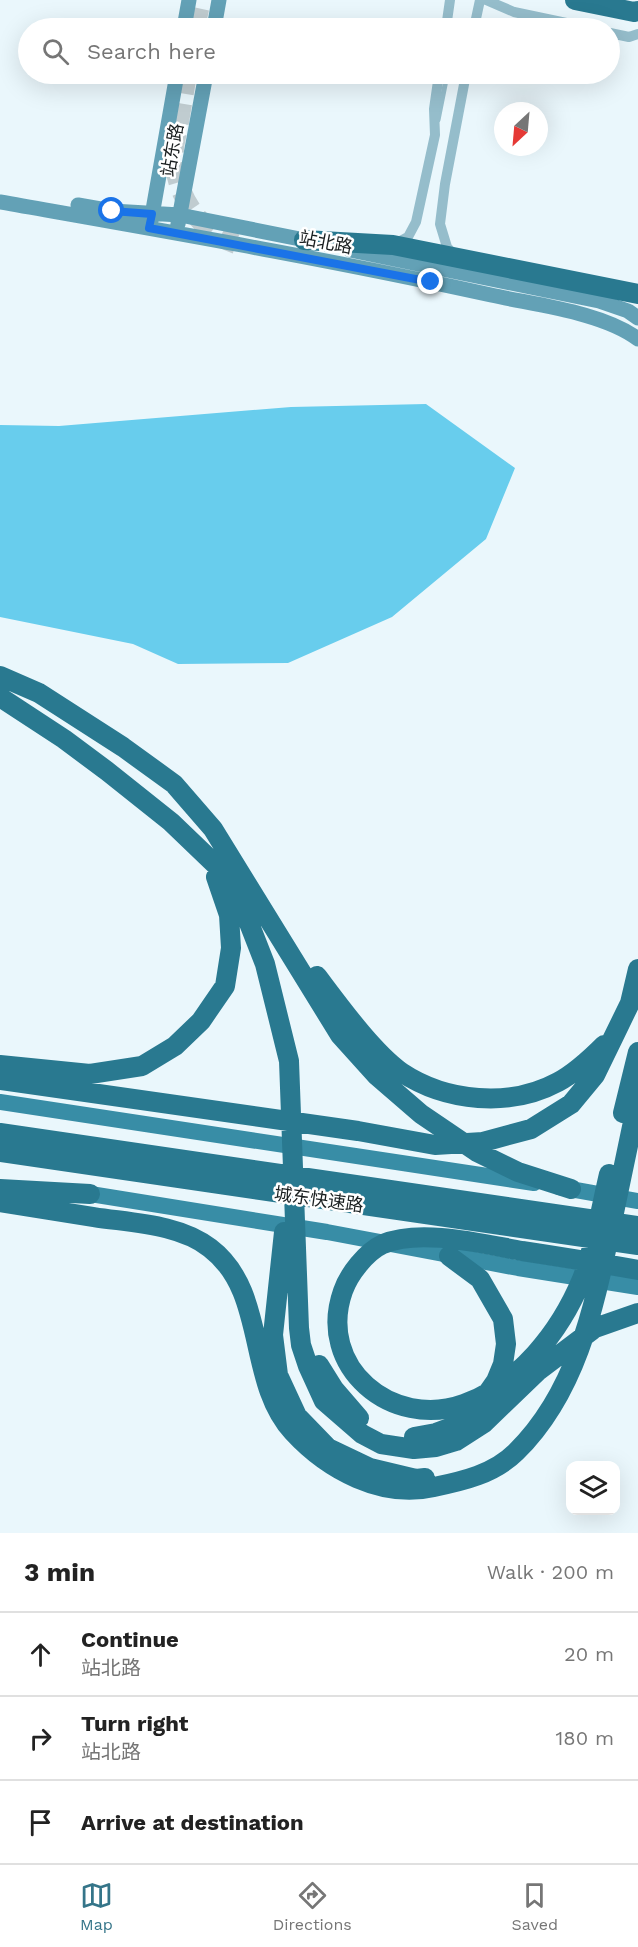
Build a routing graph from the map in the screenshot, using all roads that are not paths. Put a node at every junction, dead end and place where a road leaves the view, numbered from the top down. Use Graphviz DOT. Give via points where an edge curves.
graph roads {
  1 [pos="189,0"];
  2 [pos="219,0"];
  3 [pos="450,0"];
  4 [pos="480,0"];
  5 [pos="486,0"];
  6 [pos="575,0"];
  7 [pos="638,11"];
  8 [pos="186,18"];
  9 [pos="216,18"];
  10 [pos="447,18"];
  11 [pos="476,18"];
  12 [pos="542,18"];
  13 [pos="638,34"];
  14 [pos="620,35"];
  15 [pos="175,84"];
  16 [pos="204,84"];
  17 [pos="441,84"];
  18 [pos="464,84"];
  19 [pos="0,195"];
  20 [pos="0,202"];
  21 [pos="180,215"];
  22 [pos="151,221"];
  23 [pos="176,233"];
  24 [pos="304,240"];
  25 [pos="393,245"];
  26 [pos="456,257"];
  27 [pos="638,294"];
  28 [pos="638,318"];
  29 [pos="638,339"];
  30 [pos="0,676"];
  31 [pos="0,697"];
  32 [pos="171,822"];
  33 [pos="248,886"];
  34 [pos="271,925"];
  35 [pos="638,969"];
  36 [pos="614,1036"];
  37 [pos="638,1052"];
  38 [pos="294,1059"];
  39 [pos="0,1065"];
  40 [pos="0,1080"];
  41 [pos="638,1098"];
  42 [pos="0,1102"];
  43 [pos="0,1133"];
  44 [pos="292,1149"];
  45 [pos="0,1152"];
  46 [pos="0,1179"];
  47 [pos="0,1189"];
  48 [pos="571,1189"];
  49 [pos="90,1194"];
  50 [pos="638,1201"];
  51 [pos="0,1202"];
  52 [pos="638,1226"];
  53 [pos="638,1245"];
  54 [pos="449,1256"];
  55 [pos="638,1270"];
  56 [pos="638,1287"];
  57 [pos="638,1313"];
  58 [pos="318,1377"];
  59 [pos="541,1422"];
  1 -- 8 [label="street"];
  2 -- 9 [label="street"];
  3 -- 10 [label="street"];
  4 -- 11 [label="street"];
  5 -- 12 [label="street"];
  6 -- 7 [label="highway"];
  13 -- 14 [label="street"];
  15 -- 22 [label="street, 站东路"];
  16 -- 21 [label="street, 站东路"];
  17 -- 25 [label="street" via="434,109 435,135 416,222 408,237"];
  18 -- 26 [label="street" via="440,224 447,247"];
  19 -- 22 [label="street, 站北路" via="112,211"];
  20 -- 22 [label="street, 站北路"];
  21 -- 22 [label="street, 站北路"];
  21 -- 23 [label="street, 站东路"];
  21 -- 24 [label="street, 站北路"];
  22 -- 23 [label="street, 站北路"];
  23 -- 29 [label="street, 站北路" via="592,317"];
  24 -- 25 [label="highway"];
  24 -- 28 [label="street, 站北路" via="599,301"];
  25 -- 26 [label="highway"];
  26 -- 27 [label="highway"];
  30 -- 33 [label="highway" via="39,693 174,784 213,829"];
  31 -- 32 [label="highway" via="64,739"];
  32 -- 38 [label="highway" via="221,870 240,900 265,964"];
  32 -- 39 [label="highway" via="208,862 220,884 229,915 231,948 225,986 201,1022 175,1046 142,1066 90,1074"];
  33 -- 34 [label="highway"];
  33 -- 38 [label="highway" via="279,975"];
  34 -- 36 [label="highway" via="301,956 343,1011 401,1072 455,1095 491,1100 558,1083"];
  34 -- 48 [label="highway" via="340,1035 377,1077 421,1114 477,1152 518,1172"];
  35 -- 36 [label="highway" via="630,1003"];
  36 -- 40 [label="highway" via="594,1075 571,1104 531,1129 483,1142 435,1145"];
  37 -- 55 [label="highway" via="591,1248 588,1258 585,1268 582,1278 566,1312 531,1359 495,1389 463,1404 437,1409 407,1408 380,1396 355,1375 341,1350 336,1324 346,1281 383,1244 437,1237 556,1256 580,1260 591,1262"];
  38 -- 44 [label="highway"];
  38 -- 58 [label="highway" via="303,1103 309,1316"];
  41 -- 59 [label="highway" via="586,1332 564,1385"];
  42 -- 48 [label="main road"];
  43 -- 52 [label="highway, 城东快速路"];
  44 -- 58 [label="highway" via="299,1328 301,1345"];
  44 -- 59 [label="highway" via="273,1335 278,1375 297,1416 328,1448 370,1468 416,1479 478,1464"];
  45 -- 53 [label="highway, 城东快速路"];
  46 -- 49 [label="main road"];
  47 -- 49 [label="highway"];
  48 -- 50 [label="main road"];
  49 -- 54 [label="main road"];
  51 -- 59 [label="highway" via="159,1227 210,1248 229,1267 244,1293 274,1406 292,1431 323,1461 357,1478 417,1491 473,1479 515,1454"];
  54 -- 56 [label="main road"];
  54 -- 58 [label="highway" via="480,1279 503,1319 506,1344 496,1381 482,1401 455,1426 415,1438 397,1436 368,1424"];
  57 -- 58 [label="highway" via="595,1328 538,1371 484,1424 456,1441 436,1447 414,1449 381,1444 362,1434 324,1401"];
}
